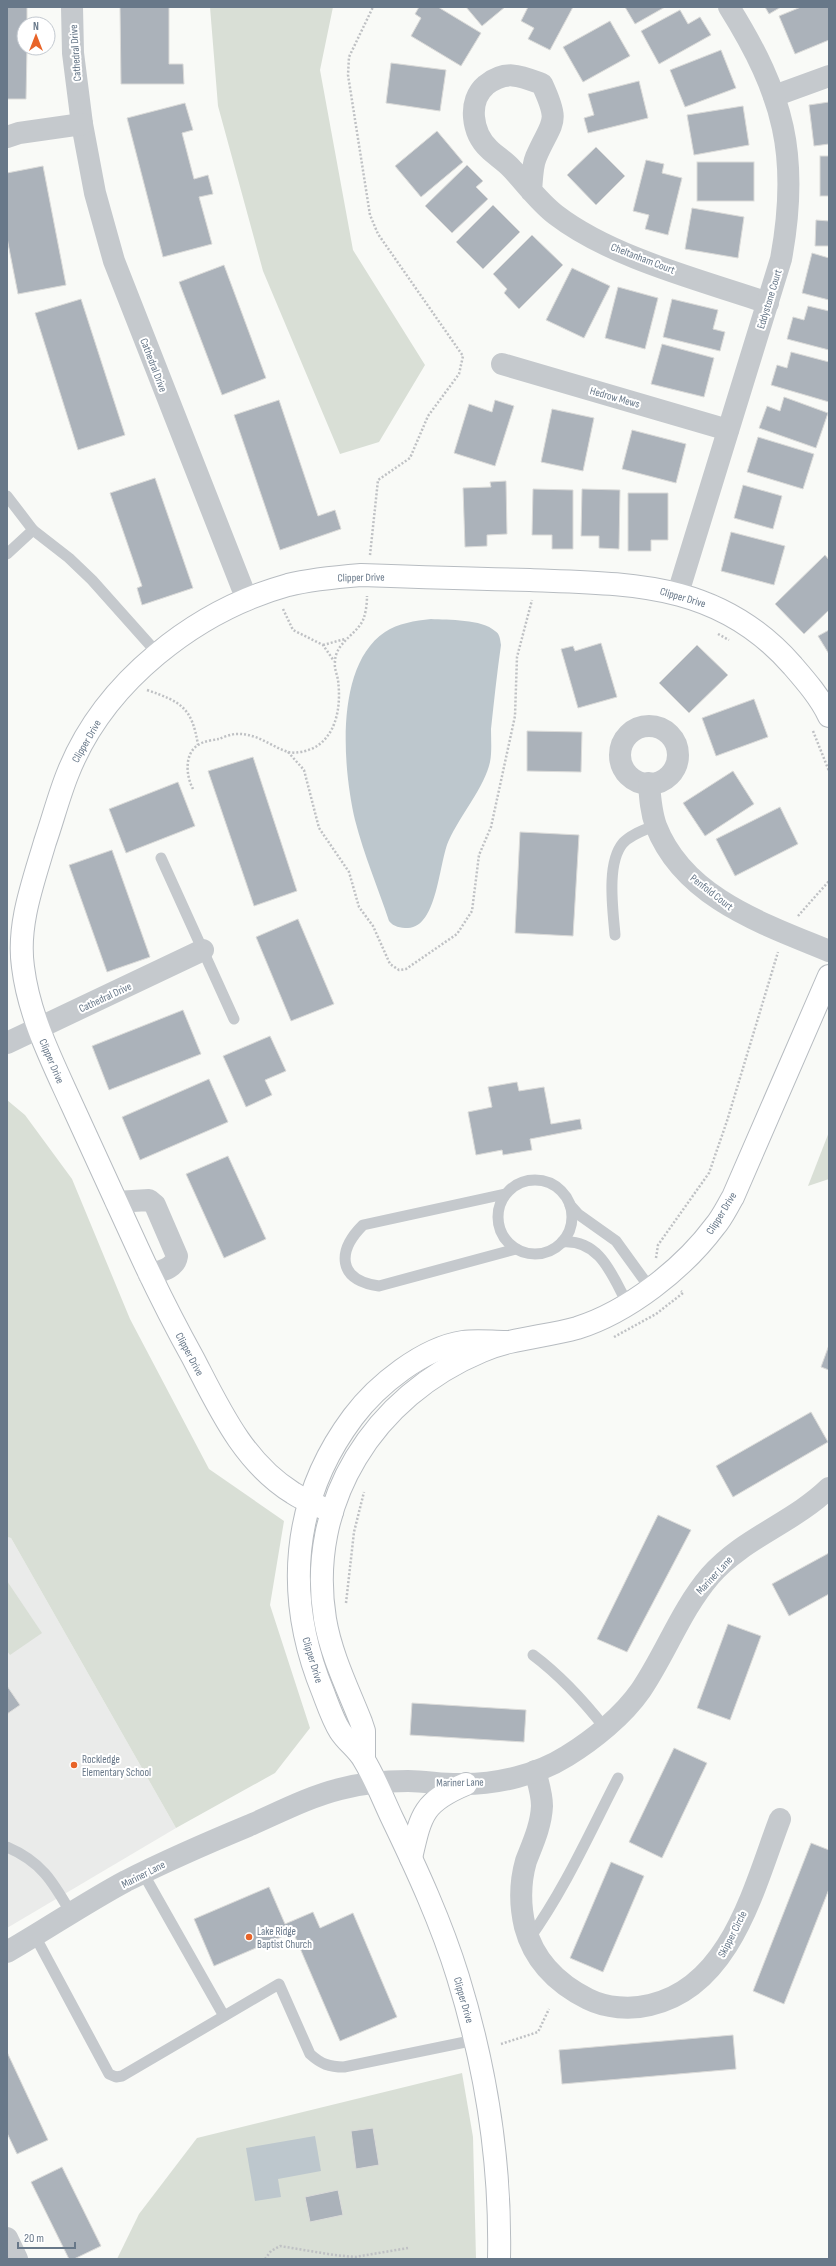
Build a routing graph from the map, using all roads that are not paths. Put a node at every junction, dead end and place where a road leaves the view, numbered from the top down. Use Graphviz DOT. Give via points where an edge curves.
graph roads {
  1 [pos="72,7"];
  2 [pos="729,7"];
  3 [pos="829,76"];
  4 [pos="774,96"];
  5 [pos="82,124"];
  6 [pos="7,137"];
  7 [pos="531,191"];
  8 [pos="768,303"];
  9 [pos="502,364"];
  10 [pos="728,430"];
  11 [pos="7,496"];
  12 [pos="33,530"];
  13 [pos="7,554"];
  14 [pos="678,593"];
  15 [pos="247,600"];
  16 [pos="158,654"];
  17 [pos="824,717"];
  18 [pos="649,784"];
  19 [pos="656,825"];
  20 [pos="161,858"];
  21 [pos="614,935"];
  22 [pos="203,950"];
  23 [pos="829,951"];
  24 [pos="829,976"];
  25 [pos="234,1019"];
  26 [pos="38,1027"];
  27 [pos="7,1043"];
  28 [pos="505,1194"];
  29 [pos="116,1202"];
  30 [pos="570,1205"];
  31 [pos="562,1242"];
  32 [pos="516,1249"];
  33 [pos="149,1275"];
  34 [pos="650,1288"];
  35 [pos="627,1303"];
  36 [pos="506,1342"];
  37 [pos="829,1488"];
  38 [pos="309,1502"];
  39 [pos="332,1512"];
  40 [pos="533,1655"];
  41 [pos="336,1660"];
  42 [pos="314,1668"];
  43 [pos="604,1728"];
  44 [pos="364,1758"];
  45 [pos="535,1771"];
  46 [pos="618,1778"];
  47 [pos="375,1782"];
  48 [pos="466,1784"];
  49 [pos="780,1819"];
  50 [pos="7,1847"];
  51 [pos="411,1858"];
  52 [pos="143,1873"];
  53 [pos="71,1913"];
  54 [pos="35,1936"];
  55 [pos="529,1939"];
  56 [pos="7,1952"];
  57 [pos="224,2016"];
  58 [pos="475,2040"];
  59 [pos="7,2238"];
  60 [pos="17,2259"];
  61 [pos="499,2259"];
  1 -- 5 [label="street, Cathedral Drive" via="73,53"];
  2 -- 4 [label="street, Eddystone Court" via="763,68"];
  3 -- 4 [label="street"];
  4 -- 8 [label="street, Eddystone Court" via="787,147 790,184 788,222 781,259"];
  5 -- 6 [label="street"];
  5 -- 15 [label="street, Cathedral Drive" via="95,193 114,261"];
  7 -- 7 [label="street, Cheltanham Court" via="511,167 488,148 476,131 473,112 480,90 497,76 518,75 542,84 550,100 554,118 535,158"];
  7 -- 8 [label="street, Cheltanham Court" via="557,216 596,240 634,257"];
  8 -- 10 [label="street, Eddystone Court"];
  9 -- 10 [label="street, Hedrow Mews"];
  10 -- 14 [label="street, Eddystone Court"];
  11 -- 12 [label="lane"];
  12 -- 13 [label="lane"];
  12 -- 16 [label="lane" via="92,580"];
  14 -- 15 [label="street, Clipper Drive" via="606,583 370,576 324,578 274,590"];
  14 -- 17 [label="street, Clipper Drive" via="705,602 756,630 780,651 808,683"];
  15 -- 16 [label="street, Clipper Drive" via="207,620"];
  16 -- 26 [label="street, Clipper Drive" via="135,674 104,711 82,744 68,772 28,897 23,932 23,967"];
  18 -- 19 [label="street, Penfold Court"];
  19 -- 21 [label="lane" via="632,836 623,843 616,854 612,901"];
  19 -- 23 [label="street, Penfold Court" via="666,846 689,875 718,900 746,917"];
  20 -- 22 [label="lane"];
  22 -- 25 [label="lane"];
  22 -- 26 [label="street, Cathedral Drive"];
  24 -- 34 [label="street, Clipper Drive" via="732,1197 716,1226 670,1274"];
  26 -- 27 [label="street, Cathedral Drive"];
  26 -- 29 [label="street, Clipper Drive"];
  28 -- 30 [label="lane" via="524,1181 550,1182 561,1190"];
  28 -- 32 [label="lane" via="499,1204 499,1228 504,1238"];
  28 -- 32 [label="lane" via="363,1225 352,1236 345,1251 346,1264 350,1275 364,1284 379,1286"];
  29 -- 33 [label="street, Clipper Drive"];
  29 -- 33 [label="street" via="149,1200 156,1205 177,1256 172,1267"];
  30 -- 31 [label="lane" via="572,1226"];
  30 -- 34 [label="lane" via="578,1214 616,1241"];
  31 -- 32 [label="lane" via="546,1253 534,1255"];
  31 -- 35 [label="lane" via="579,1242 595,1252"];
  33 -- 38 [label="street, Clipper Drive" via="231,1430 250,1455 272,1477 292,1493"];
  34 -- 35 [label="street, Clipper Drive"];
  35 -- 36 [label="street, Clipper Drive" via="578,1328"];
  36 -- 38 [label="street, Clipper Drive" via="457,1343 422,1358 390,1380 369,1398 346,1426 324,1462"];
  36 -- 39 [label="street, Clipper Drive" via="459,1362 409,1396 378,1426 358,1452"];
  37 -- 43 [label="street, Mariner Lane" via="791,1517 728,1557 695,1596 640,1691"];
  38 -- 39 [label="street, Clipper Drive"];
  38 -- 42 [label="street, Clipper Drive" via="300,1544 298,1576 304,1634"];
  39 -- 41 [label="street, Clipper Drive" via="325,1540 322,1576 325,1619"];
  40 -- 43 [label="lane" via="580,1696"];
  41 -- 42 [label="lane"];
  41 -- 44 [label="street, Clipper Drive" via="364,1731"];
  42 -- 44 [label="street, Clipper Drive" via="338,1729"];
  43 -- 45 [label="street, Mariner Lane" via="566,1757"];
  44 -- 47 [label="street, Clipper Drive"];
  45 -- 48 [label="street, Mariner Lane" via="486,1783"];
  45 -- 55 [label="street, Skipper Circle" via="542,1806 538,1830 526,1863 522,1885 522,1904"];
  46 -- 55 [label="lane" via="564,1884"];
  47 -- 48 [label="street, Mariner Lane"];
  47 -- 51 [label="street, Clipper Drive"];
  47 -- 52 [label="street, Mariner Lane" via="341,1788 316,1796"];
  48 -- 51 [label="street" via="439,1797 427,1809 418,1829"];
  49 -- 55 [label="street, Skipper Circle" via="730,1942 702,1979 684,1993 663,2003 641,2007 619,2008 594,2002 574,1992 553,1976 540,1960"];
  50 -- 53 [label="lane" via="38,1865 49,1876"];
  51 -- 58 [label="street, Clipper Drive" via="444,1937"];
  52 -- 53 [label="street, Mariner Lane"];
  52 -- 57 [label="lane"];
  53 -- 54 [label="street, Mariner Lane"];
  54 -- 56 [label="street, Mariner Lane"];
  54 -- 57 [label="lane" via="109,2074 116,2077 122,2076"];
  57 -- 58 [label="lane" via="279,1984 310,2054 331,2067 344,2067"];
  58 -- 61 [label="street, Clipper Drive" via="491,2124"];
  59 -- 60 [label="street"];
}
